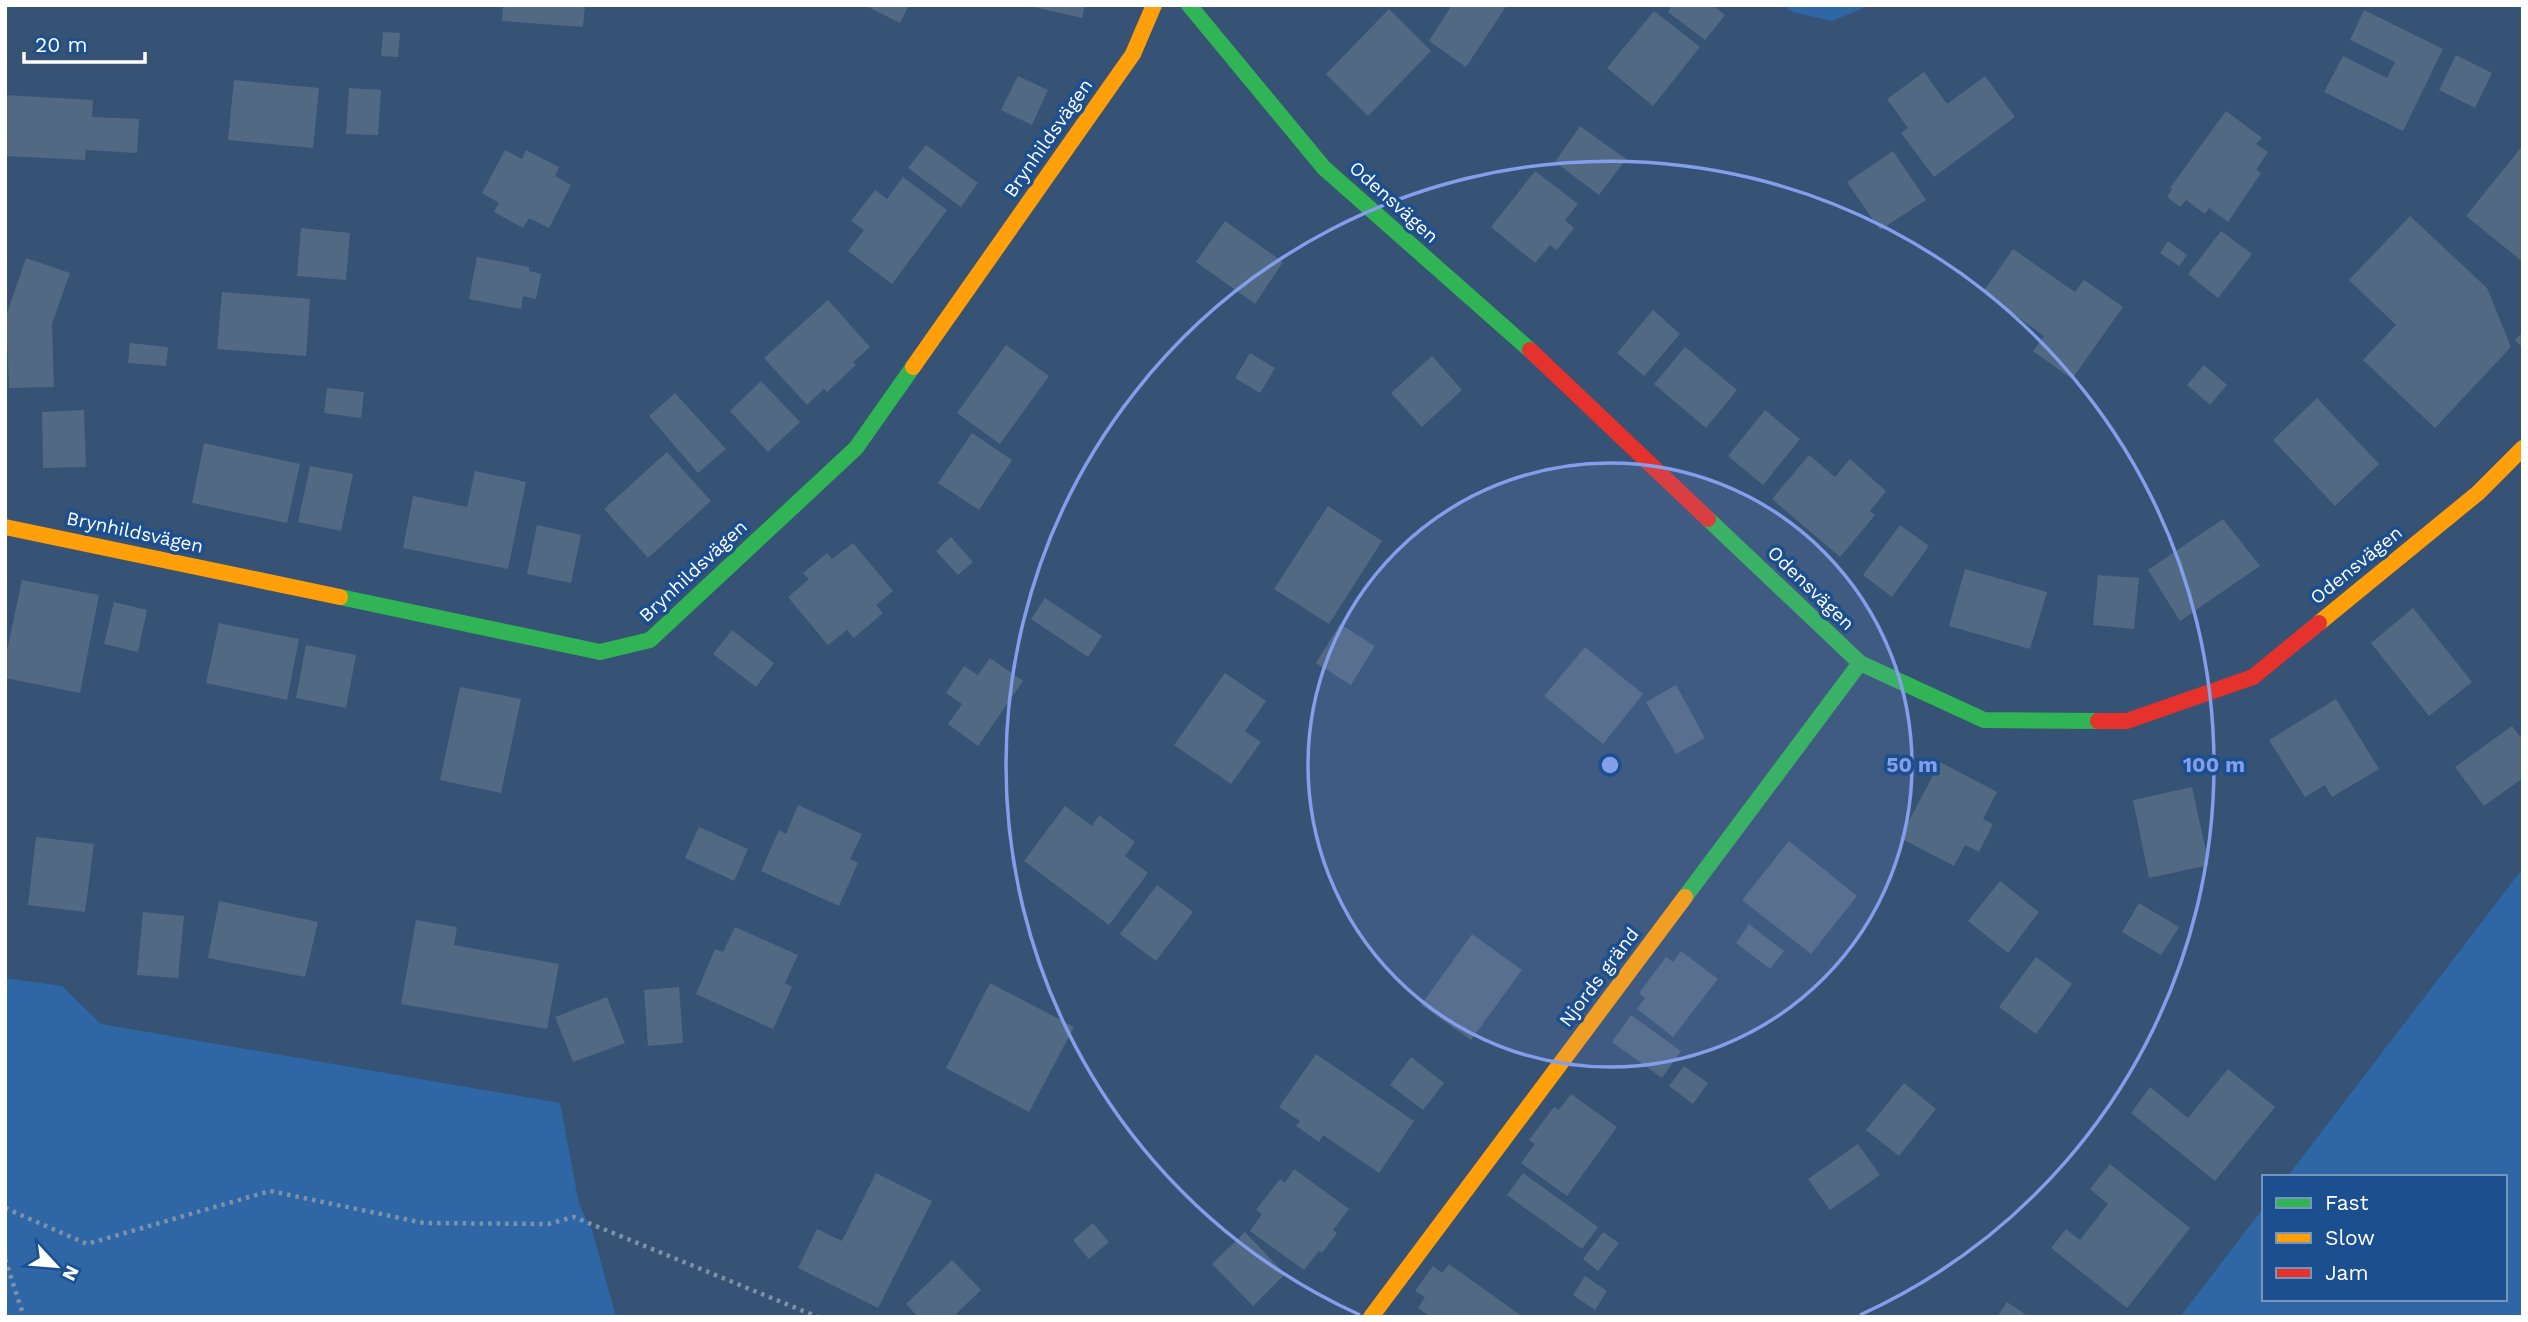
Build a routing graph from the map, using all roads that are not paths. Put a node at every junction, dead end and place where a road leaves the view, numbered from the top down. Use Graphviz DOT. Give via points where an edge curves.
graph roads {
  1 [pos="1154,5"];
  2 [pos="1189,5"];
  3 [pos="2523,448"];
  4 [pos="5,527"];
  5 [pos="1860,663"];
  6 [pos="1371,1317"];
  1 -- 4 [label="street, Brynhildsvägen" via="1133,54 856,448 650,640 600,652"];
  2 -- 5 [label="street, Odensvägen" via="1324,168 1540,359"];
  3 -- 5 [label="street, Odensvägen" via="2478,493 2253,677 2127,721 1984,720"];
  5 -- 6 [label="street, Njords gränd"];
}
